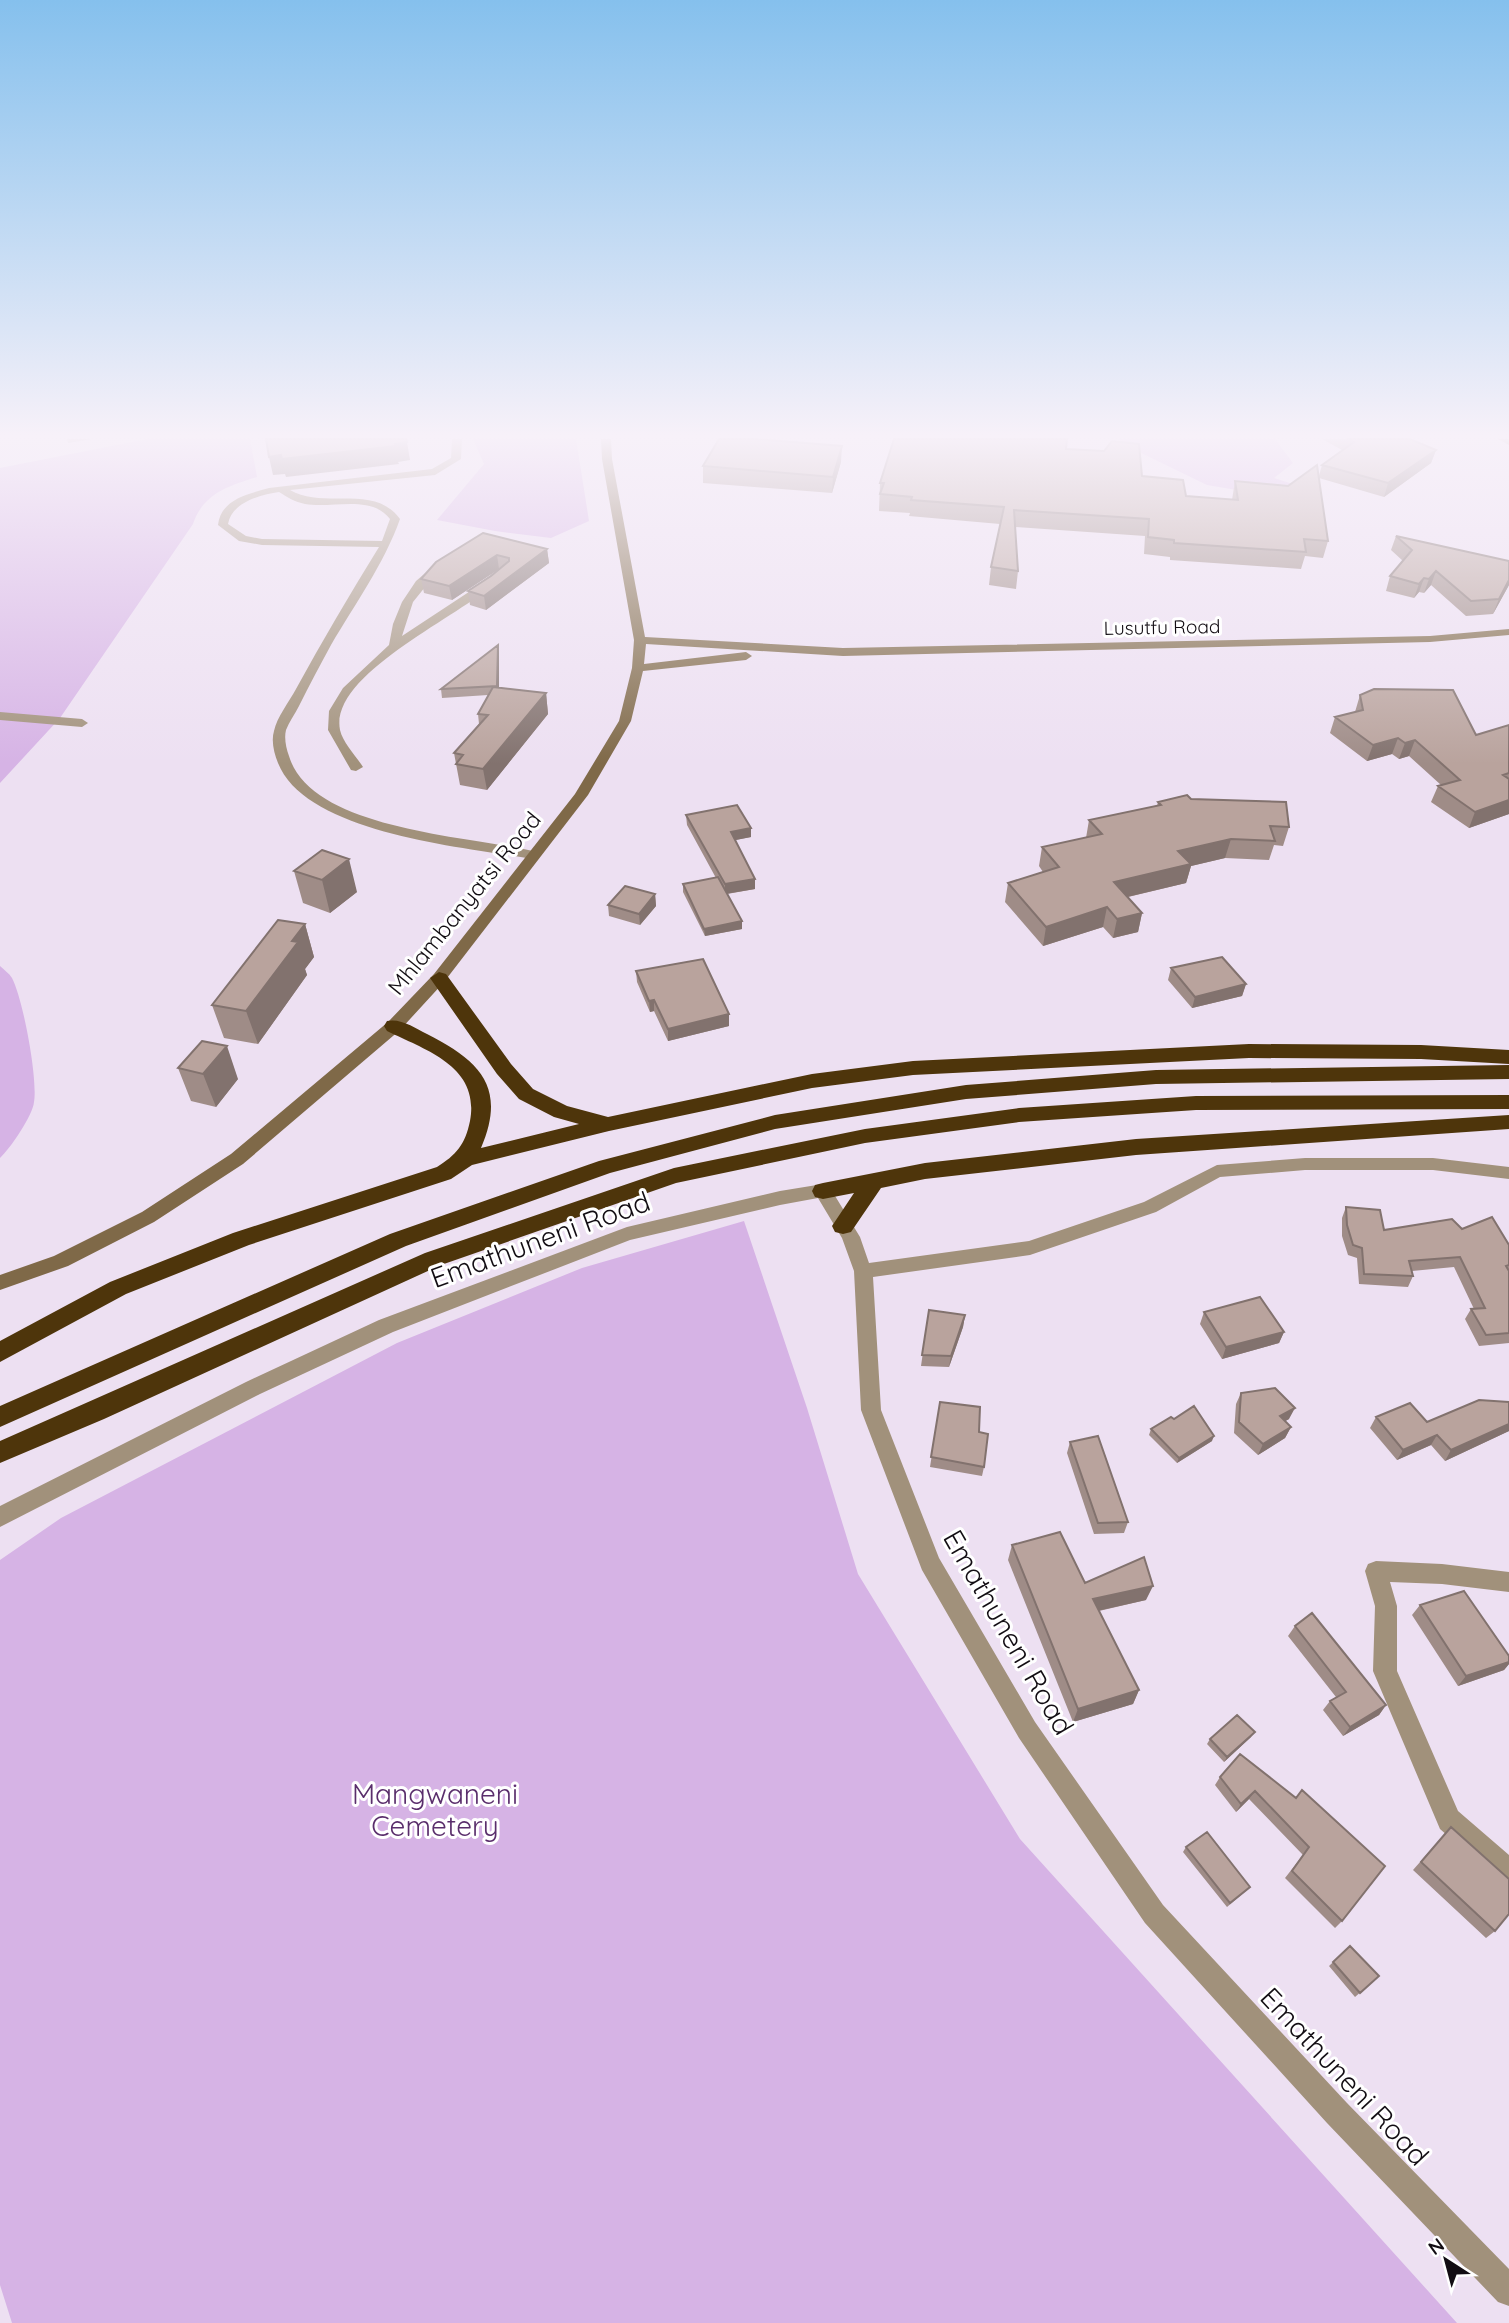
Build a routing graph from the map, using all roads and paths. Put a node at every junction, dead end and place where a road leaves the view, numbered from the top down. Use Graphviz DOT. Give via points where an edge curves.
graph roads {
  1 [pos="384,547"];
  2 [pos="623,547"];
  3 [pos="445,560"];
  4 [pos="504,573"];
  5 [pos="1509,632"];
  6 [pos="640,640"];
  7 [pos="395,647"];
  8 [pos="816,651"];
  9 [pos="638,668"];
  10 [pos="0,716"];
  11 [pos="82,723"];
  12 [pos="356,767"];
  13 [pos="532,855"];
  14 [pos="439,978"];
  15 [pos="394,1026"];
  16 [pos="1509,1057"];
  17 [pos="1509,1072"];
  18 [pos="1509,1102"];
  19 [pos="1509,1122"];
  20 [pos="609,1124"];
  21 [pos="466,1159"];
  22 [pos="1509,1173"];
  23 [pos="873,1182"];
  24 [pos="824,1191"];
  25 [pos="843,1226"];
  26 [pos="863,1271"];
  27 [pos="0,1283"];
  28 [pos="0,1352"];
  29 [pos="0,1417"];
  30 [pos="0,1452"];
  31 [pos="0,1517"];
  32 [pos="1509,1582"];
  33 [pos="1509,1872"];
  34 [pos="1509,2291"];
  1 -- 13 [label="street" via="280,730 282,762 312,797 344,812 385,827"];
  2 -- 6 [label="main road, Mhlambanyatsi Road"];
  3 -- 7 [label="street" via="425,576 405,604"];
  4 -- 7 [label="street"];
  5 -- 8 [label="main road, Lusutfu Road" via="1430,639"];
  6 -- 8 [label="main road, Lusutfu Road"];
  6 -- 9 [label="main road, Mhlambanyatsi Road"];
  7 -- 12 [label="street" via="346,689 336,712 334,730"];
  8 -- 9 [label="main road, Lusutfu Road"];
  9 -- 13 [label="main road, Mhlambanyatsi Road" via="623,723 580,795"];
  10 -- 11 [label="street"];
  13 -- 14 [label="main road, Mhlambanyatsi Road"];
  14 -- 15 [label="main road, Mhlambanyatsi Road"];
  14 -- 20 [label="highway" via="526,1094 561,1112"];
  15 -- 21 [label="highway" via="449,1053 471,1070 481,1094 483,1120"];
  15 -- 27 [label="main road, Mhlambanyatsi Road" via="226,1166 148,1217 61,1261"];
  16 -- 20 [label="highway" via="1249,1051 913,1068 812,1081"];
  17 -- 29 [label="highway" via="1156,1077 966,1092 775,1122 606,1166 398,1240"];
  18 -- 30 [label="highway" via="1196,1103 1019,1115 866,1136 674,1176 433,1259"];
  19 -- 23 [label="highway" via="1136,1147 938,1169"];
  20 -- 21 [label="highway"];
  21 -- 28 [label="highway" via="444,1173 241,1239 118,1288"];
  22 -- 26 [label="street" via="1433,1164 1305,1164 1217,1171 1150,1207 1030,1248"];
  23 -- 24 [label="highway"];
  23 -- 25 [label="highway"];
  24 -- 25 [label="street, Emathuneni Road"];
  24 -- 31 [label="street, Emathuneni Road" via="627,1234 386,1326"];
  25 -- 26 [label="street, Emathuneni Road"];
  26 -- 34 [label="street, Emathuneni Road" via="872,1410 930,1563 1027,1730 1154,1914"];
  32 -- 33 [label="street" via="1376,1571 1386,1606 1385,1671 1449,1820"];
}
